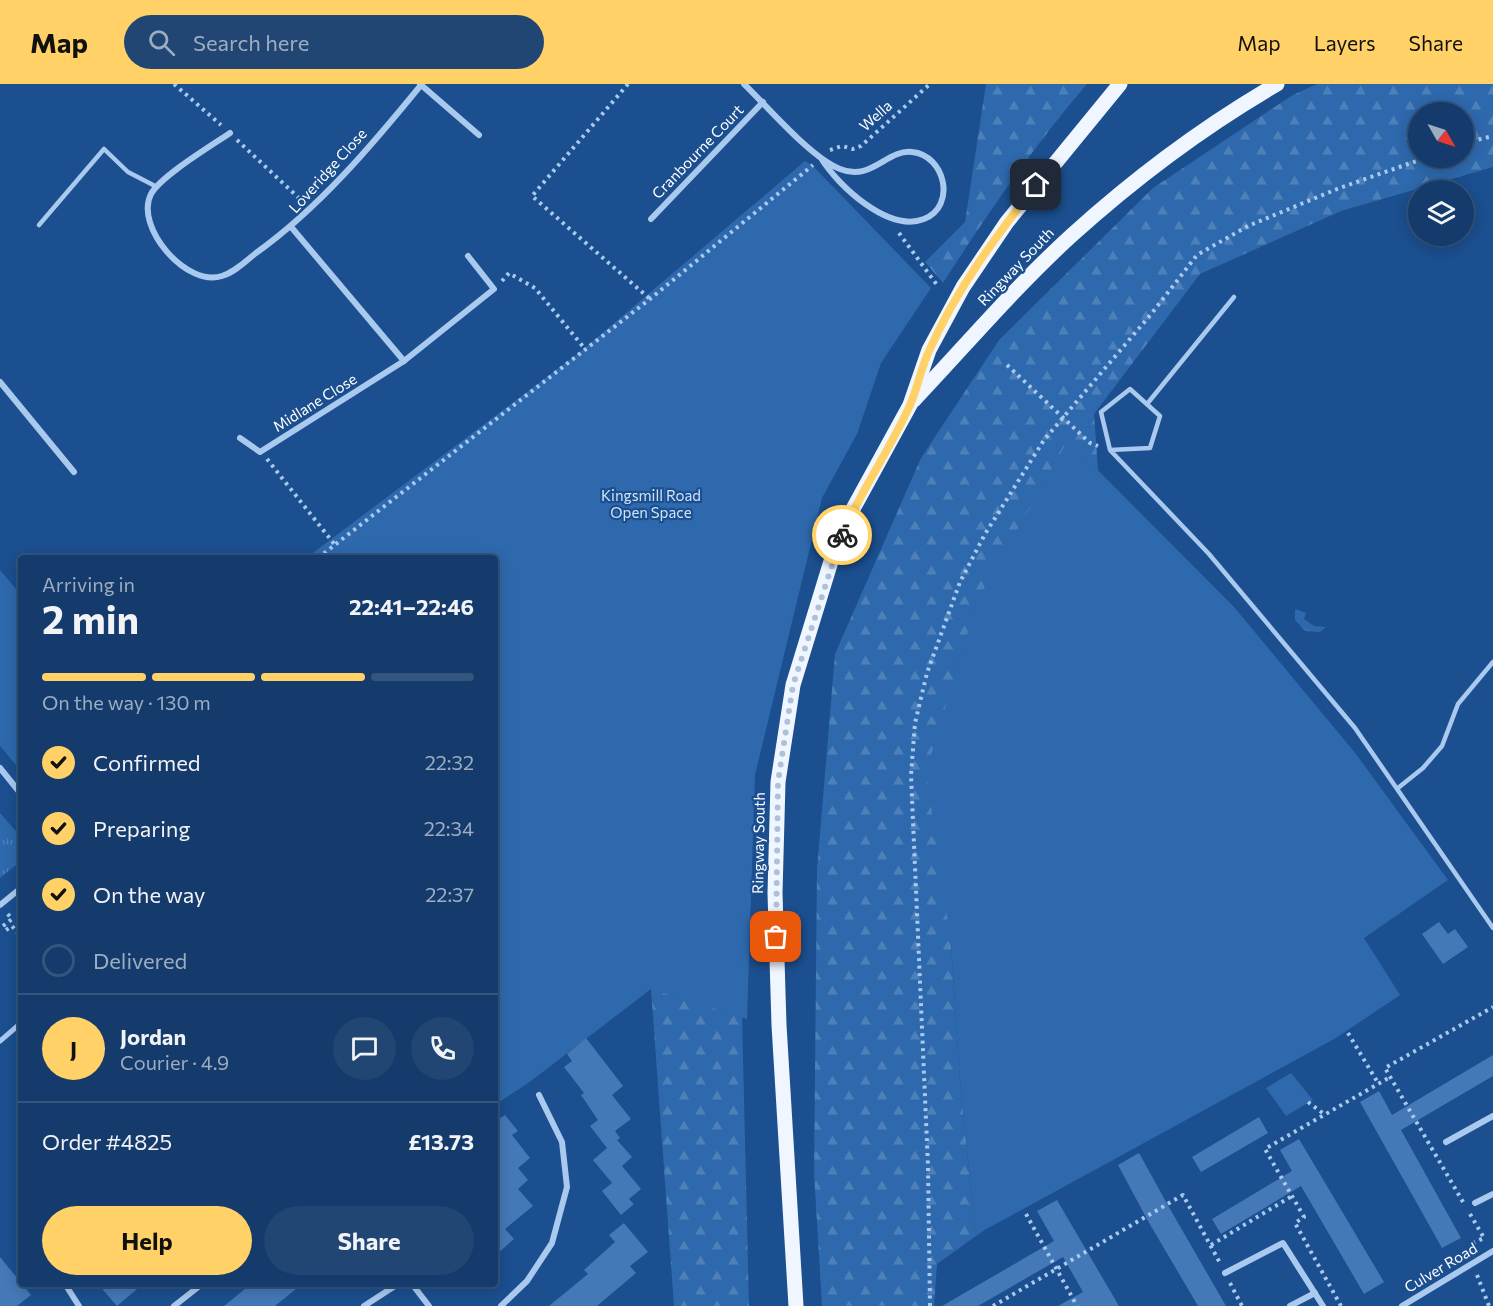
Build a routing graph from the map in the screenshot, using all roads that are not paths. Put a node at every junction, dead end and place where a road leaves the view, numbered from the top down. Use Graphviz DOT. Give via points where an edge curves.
graph roads {
  1 [pos="420,84"];
  2 [pos="744,84"];
  3 [pos="1120,84"];
  4 [pos="1276,84"];
  5 [pos="764,102"];
  6 [pos="230,133"];
  7 [pos="479,135"];
  8 [pos="821,158"];
  9 [pos="157,187"];
  10 [pos="651,219"];
  11 [pos="39,225"];
  12 [pos="292,228"];
  13 [pos="468,256"];
  14 [pos="1234,297"];
  15 [pos="404,361"];
  16 [pos="0,382"];
  17 [pos="1147,404"];
  18 [pos="910,405"];
  19 [pos="240,438"];
  20 [pos="1110,450"];
  21 [pos="74,472"];
  22 [pos="1493,662"];
  23 [pos="0,768"];
  24 [pos="1398,788"];
  25 [pos="18,790"];
  26 [pos="18,890"];
  27 [pos="0,905"];
  28 [pos="1493,928"];
  29 [pos="18,1026"];
  30 [pos="0,1041"];
  31 [pos="539,1095"];
  32 [pos="1493,1116"];
  33 [pos="1446,1142"];
  34 [pos="1493,1194"];
  35 [pos="1475,1203"];
  36 [pos="1493,1251"];
  37 [pos="1225,1273"];
  38 [pos="67,1287"];
  39 [pos="198,1287"];
  40 [pos="393,1287"];
  41 [pos="414,1287"];
  42 [pos="1315,1293"];
  43 [pos="79,1306"];
  44 [pos="174,1306"];
  45 [pos="364,1306"];
  46 [pos="429,1306"];
  47 [pos="501,1306"];
  48 [pos="796,1306"];
  49 [pos="1290,1306"];
  50 [pos="1323,1306"];
  51 [pos="1402,1306"];
  1 -- 7 [label="street"];
  1 -- 12 [label="street, Loveridge Close"];
  2 -- 5 [label="street"];
  3 -- 18 [label="main road, Ringway South" via="1007,222 963,287 929,350"];
  4 -- 18 [label="main road, Ringway South" via="1165,158 1071,236"];
  5 -- 8 [label="street"];
  5 -- 10 [label="street, Cranbourne Court"];
  6 -- 9 [label="street"];
  8 -- 8 [label="street" via="848,172 873,170 897,154 922,154 940,170 943,197 927,218 910,224 897,220 871,208 828,170"];
  9 -- 11 [label="lane" via="128,172 104,148"];
  9 -- 12 [label="street, Loveridge Close" via="148,203 152,230 184,268 201,276 224,275"];
  12 -- 15 [label="street"];
  13 -- 15 [label="street, Midlane Close" via="494,289"];
  14 -- 17 [label="lane"];
  15 -- 19 [label="street, Midlane Close" via="261,452"];
  16 -- 21 [label="street"];
  17 -- 20 [label="lane" via="1160,416 1150,448"];
  17 -- 20 [label="lane" via="1130,389 1101,412"];
  18 -- 48 [label="main road, Ringway South" via="854,507 832,558 793,685 778,782 778,1025"];
  20 -- 24 [label="lane" via="1209,554 1267,622 1355,728"];
  22 -- 24 [label="lane" via="1458,705 1442,746"];
  23 -- 25 [label="street"];
  24 -- 28 [label="lane"];
  26 -- 27 [label="street"];
  29 -- 30 [label="street"];
  31 -- 47 [label="street" via="562,1142 567,1187 552,1243 527,1281"];
  32 -- 33 [label="street"];
  34 -- 35 [label="street"];
  36 -- 51 [label="street, Culver Road"];
  37 -- 42 [label="street" via="1283,1243"];
  38 -- 43 [label="street"];
  39 -- 44 [label="street"];
  40 -- 45 [label="street"];
  41 -- 46 [label="street"];
  42 -- 49 [label="street"];
  42 -- 50 [label="street"];
}
